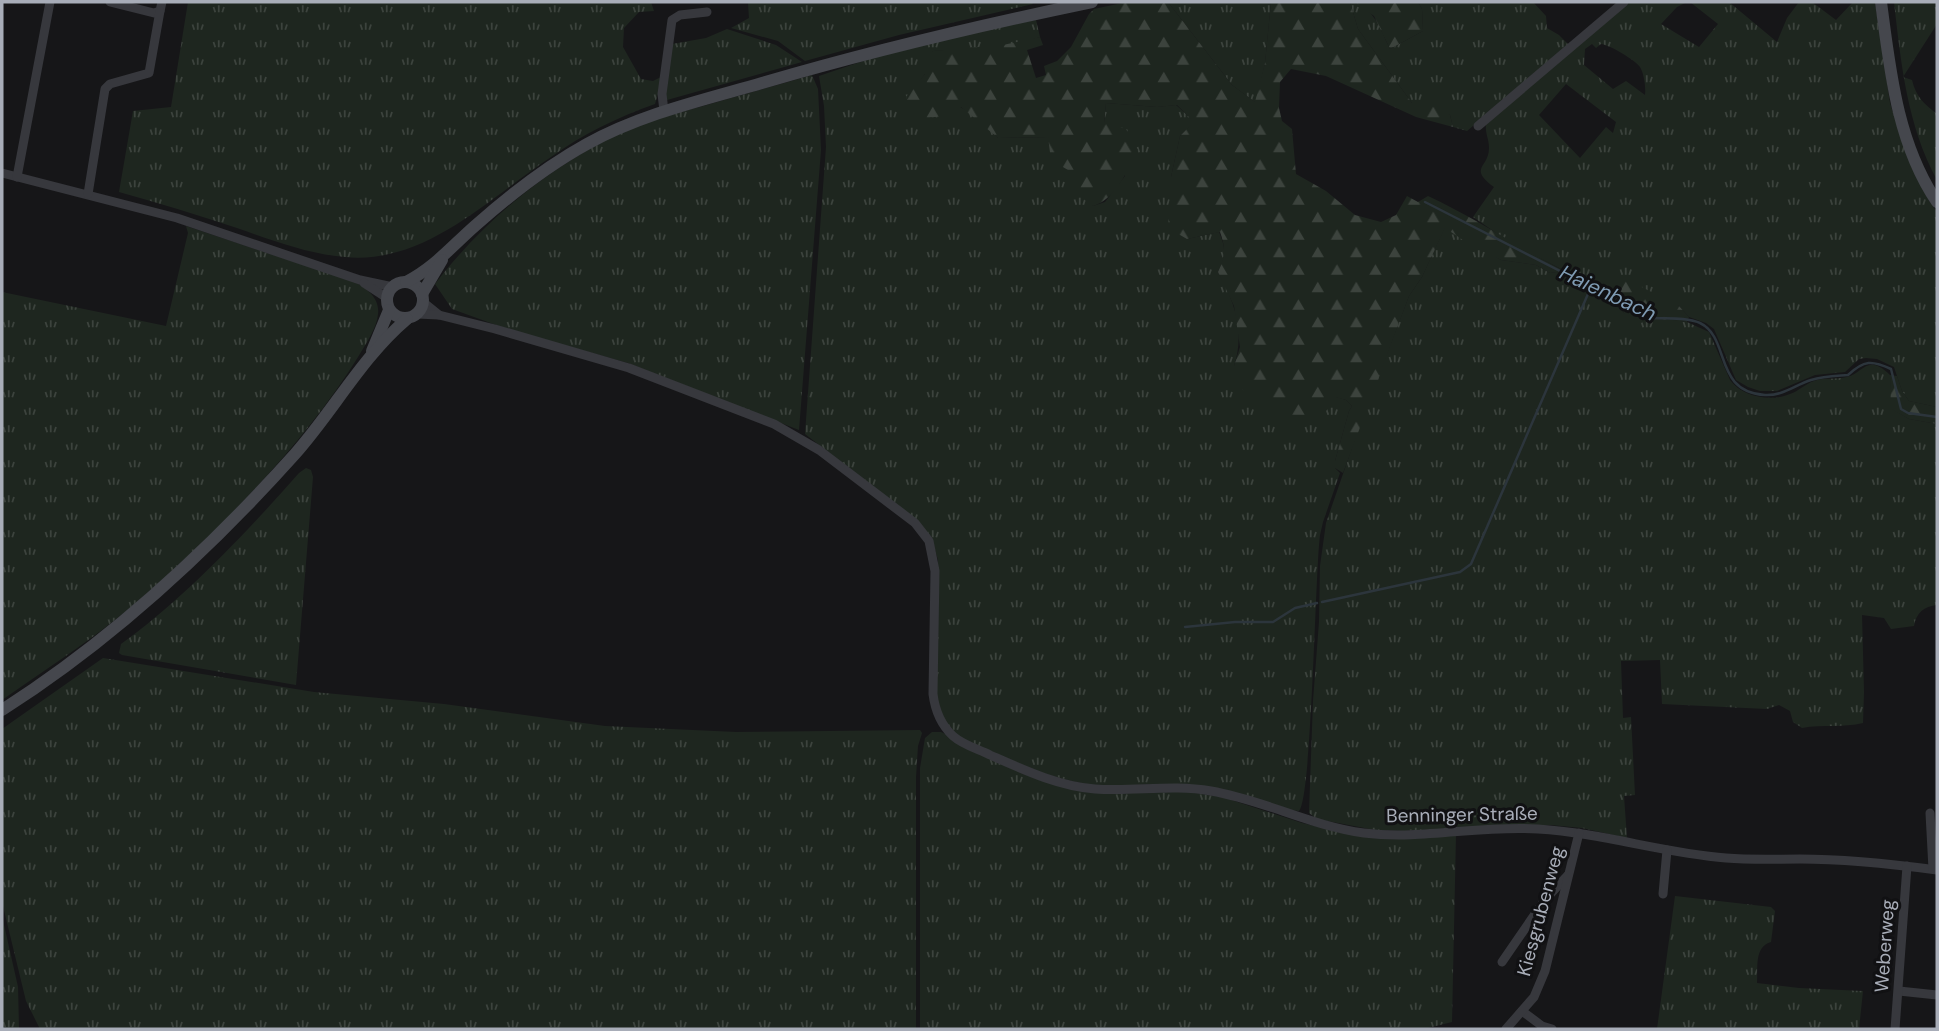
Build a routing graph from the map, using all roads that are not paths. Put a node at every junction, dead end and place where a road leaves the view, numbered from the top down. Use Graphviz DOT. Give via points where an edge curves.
graph roads {
  1 [pos="50,2"];
  2 [pos="110,2"];
  3 [pos="1092,2"];
  4 [pos="1624,2"];
  5 [pos="1881,2"];
  6 [pos="161,6"];
  7 [pos="707,12"];
  8 [pos="664,111"];
  9 [pos="1478,126"];
  10 [pos="2,173"];
  11 [pos="17,177"];
  12 [pos="89,194"];
  13 [pos="1937,202"];
  14 [pos="444,256"];
  15 [pos="406,282"];
  16 [pos="390,298"];
  17 [pos="423,298"];
  18 [pos="412,316"];
  19 [pos="439,316"];
  20 [pos="370,354"];
  21 [pos="2,710"];
  22 [pos="1930,813"];
  23 [pos="1579,833"];
  24 [pos="1667,850"];
  25 [pos="1907,866"];
  26 [pos="1935,869"];
  27 [pos="1570,874"];
  28 [pos="1663,894"];
  29 [pos="1502,962"];
  30 [pos="1899,991"];
  31 [pos="1937,995"];
  32 [pos="1522,1011"];
  33 [pos="1506,1029"];
  34 [pos="1552,1029"];
  35 [pos="1895,1029"];
  1 -- 11 [label="street"];
  2 -- 6 [label="street" via="154,13"];
  3 -- 8 [label="main road" via="925,38"];
  4 -- 9 [label="street"];
  5 -- 13 [label="main road" via="1902,127"];
  6 -- 12 [label="street" via="149,73 105,89"];
  7 -- 8 [label="street" via="672,20"];
  8 -- 14 [label="main road" via="609,133 562,159 497,207"];
  10 -- 11 [label="street"];
  11 -- 12 [label="street"];
  12 -- 16 [label="street" via="177,218 360,280"];
  14 -- 15 [label="main road"];
  14 -- 17 [label="main road"];
  15 -- 16 [label="main road"];
  15 -- 17 [label="main road" via="416,286"];
  16 -- 18 [label="main road" via="397,317"];
  16 -- 20 [label="main road"];
  17 -- 18 [label="main road"];
  17 -- 19 [label="street"];
  18 -- 19 [label="street, Benninger Straße"];
  18 -- 20 [label="main road"];
  19 -- 23 [label="street, Benninger Straße" via="629,368 774,424 819,450 915,523 929,541 935,571 933,694 937,712 946,728 966,744 1049,779 1091,789 1213,791 1321,824 1368,833 1508,828"];
  20 -- 21 [label="main road" via="296,453 237,517 117,626"];
  22 -- 26 [label="street, Benninger Straße"];
  23 -- 24 [label="street, Benninger Straße"];
  23 -- 27 [label="street, Kiesgrubenweg"];
  24 -- 25 [label="street, Benninger Straße" via="1745,859"];
  24 -- 28 [label="street"];
  25 -- 26 [label="street, Benninger Straße"];
  25 -- 30 [label="street, Weberweg"];
  27 -- 29 [label="street" via="1544,901"];
  27 -- 32 [label="street, Kiesgrubenweg" via="1545,971"];
  30 -- 31 [label="street"];
  30 -- 35 [label="street, Weberweg"];
  32 -- 33 [label="street, Kiesgrubenweg"];
  32 -- 34 [label="street"];
}
